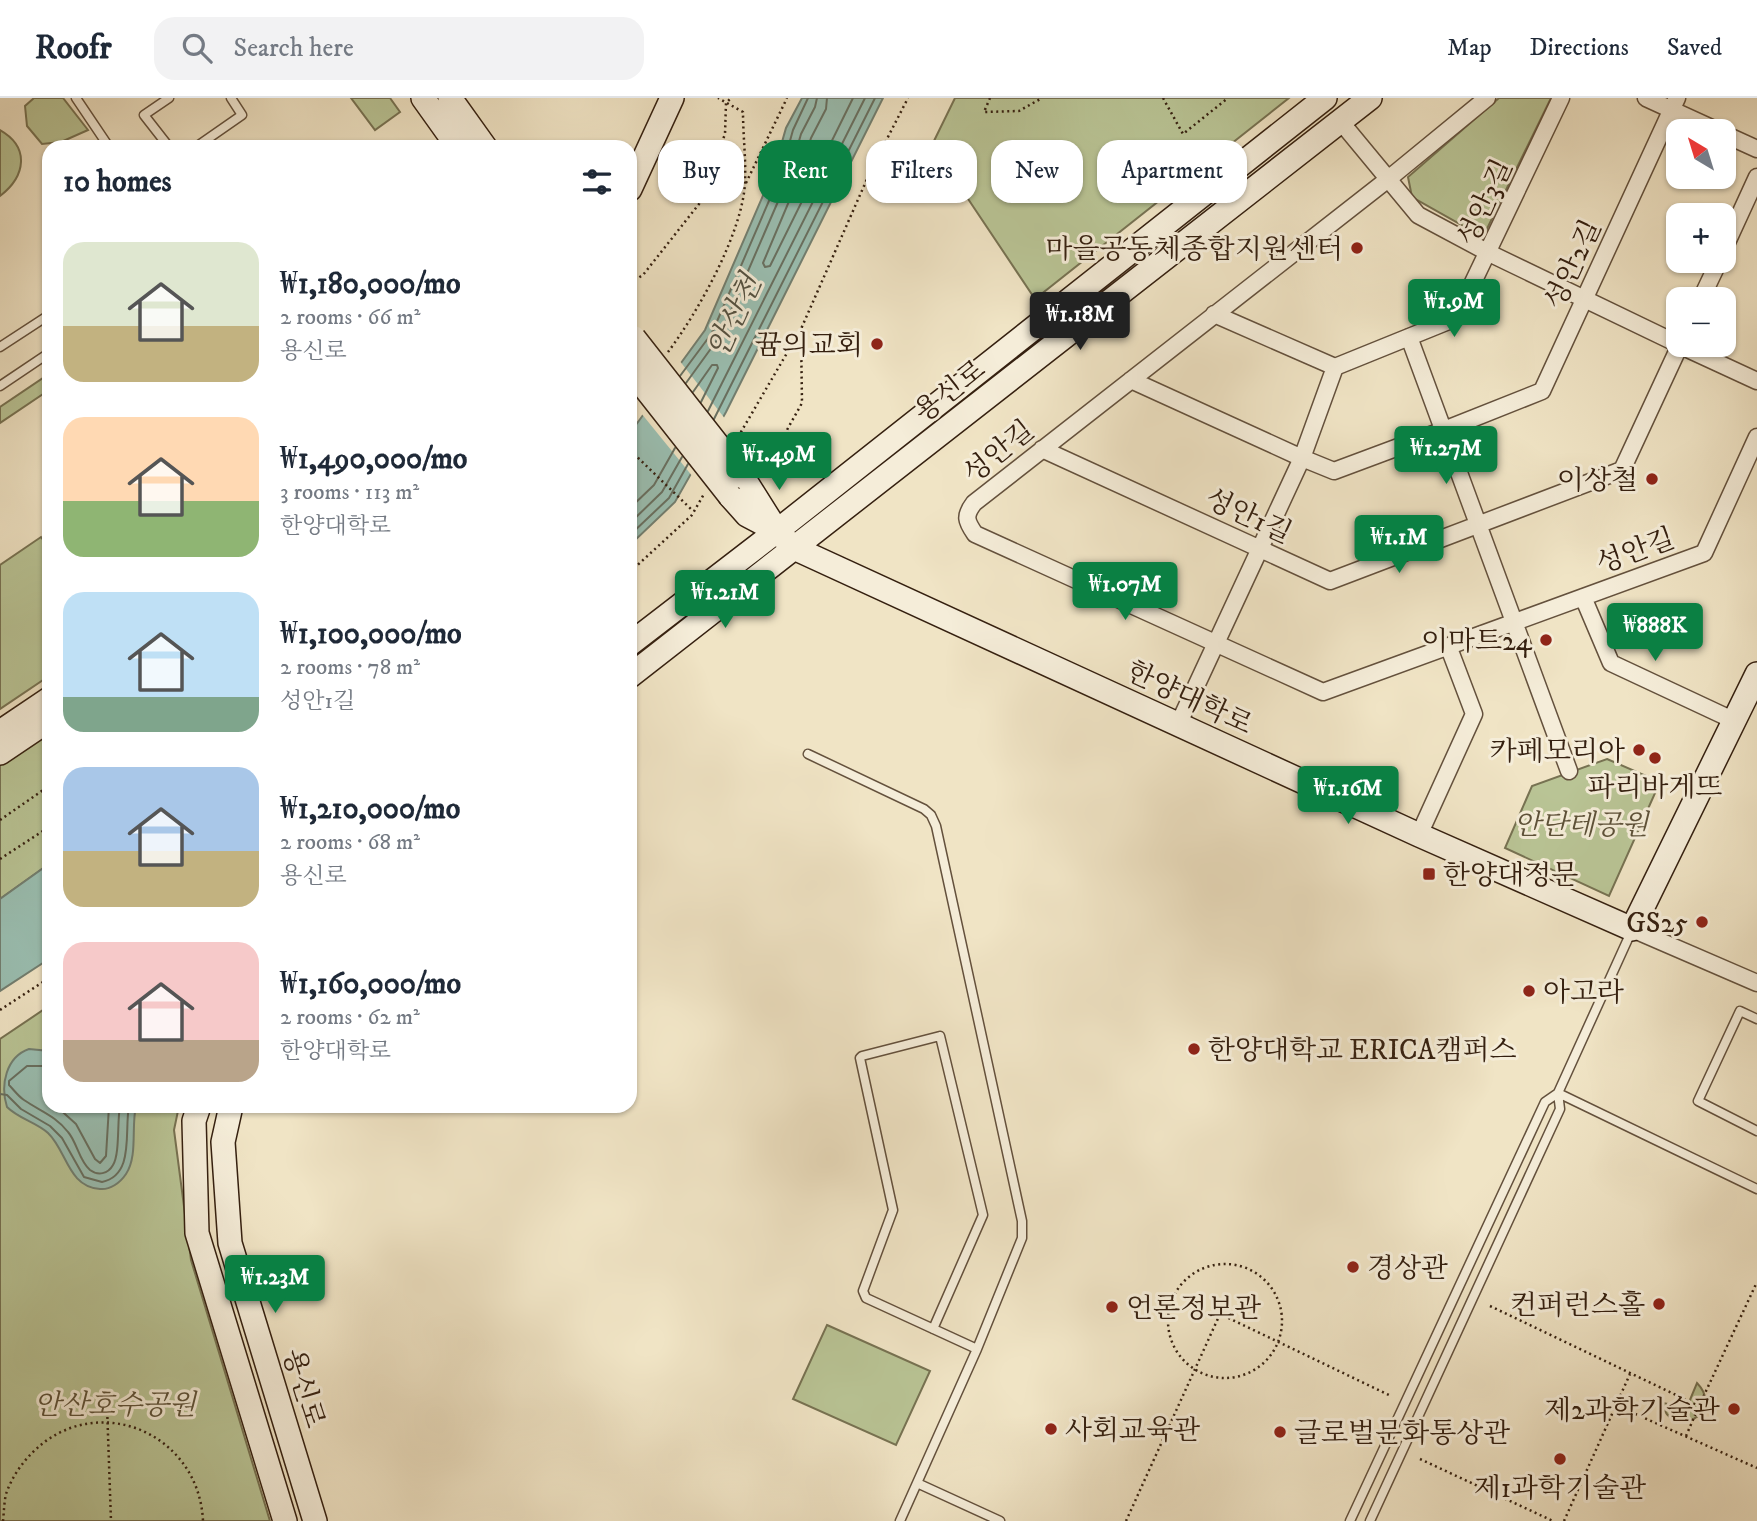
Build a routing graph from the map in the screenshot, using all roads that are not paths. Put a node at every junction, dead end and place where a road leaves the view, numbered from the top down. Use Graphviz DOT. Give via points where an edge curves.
graph roads {
  1 [pos="76,98"];
  2 [pos="169,98"];
  3 [pos="231,98"];
  4 [pos="423,98"];
  5 [pos="450,98"];
  6 [pos="672,98"];
  7 [pos="1323,98"];
  8 [pos="1370,98"];
  9 [pos="1487,98"];
  10 [pos="1561,98"];
  11 [pos="1646,98"];
  12 [pos="1674,104"];
  13 [pos="1698,119"];
  14 [pos="1341,122"];
  15 [pos="1736,139"];
  16 [pos="104,140"];
  17 [pos="164,140"];
  18 [pos="206,140"];
  19 [pos="453,140"];
  20 [pos="480,140"];
  21 [pos="1757,149"];
  22 [pos="637,173"];
  23 [pos="1757,177"];
  24 [pos="1387,180"];
  25 [pos="1736,223"];
  26 [pos="1489,253"];
  27 [pos="1584,299"];
  28 [pos="1214,314"];
  29 [pos="42,320"];
  30 [pos="1409,337"];
  31 [pos="1666,339"];
  32 [pos="637,341"];
  33 [pos="0,347"];
  34 [pos="1674,357"];
  35 [pos="1706,357"];
  36 [pos="42,358"];
  37 [pos="1335,367"];
  38 [pos="637,378"];
  39 [pos="1131,380"];
  40 [pos="1757,380"];
  41 [pos="0,386"];
  42 [pos="1444,430"];
  43 [pos="1757,436"];
  44 [pos="1042,449"];
  45 [pos="1302,458"];
  46 [pos="1480,525"];
  47 [pos="776,531"];
  48 [pos="794,548"];
  49 [pos="1261,550"];
  50 [pos="1583,597"];
  51 [pos="1516,623"];
  52 [pos="637,639"];
  53 [pos="1216,643"];
  54 [pos="1448,648"];
  55 [pos="637,671"];
  56 [pos="1757,674"];
  57 [pos="42,704"];
  58 [pos="1735,721"];
  59 [pos="42,725"];
  60 [pos="1178,725"];
  61 [pos="0,732"];
  62 [pos="0,753"];
  63 [pos="808,754"];
  64 [pos="1569,771"];
  65 [pos="1419,835"];
  66 [pos="1632,929"];
  67 [pos="1757,983"];
  68 [pos="1757,1019"];
  69 [pos="1558,1093"];
  70 [pos="197,1113"];
  71 [pos="229,1113"];
  72 [pos="1757,1131"];
  73 [pos="1757,1189"];
  74 [pos="933,1328"];
  75 [pos="977,1349"];
  76 [pos="917,1483"];
  77 [pos="285,1521"];
  78 [pos="315,1521"];
  79 [pos="900,1521"];
  80 [pos="1000,1521"];
  81 [pos="1350,1521"];
  82 [pos="1370,1521"];
  1 -- 16 [label="lane"];
  2 -- 17 [label="lane" via="144,115"];
  3 -- 18 [label="lane" via="242,115"];
  4 -- 19 [label="main road"];
  5 -- 20 [label="main road"];
  6 -- 22 [label="main road"];
  7 -- 14 [label="main road"];
  7 -- 47 [label="main road, 용신로"];
  8 -- 14 [label="main road, 용신로"];
  9 -- 24 [label="street, 성안길"];
  10 -- 26 [label="street, 성안3길"];
  11 -- 12 [label="street"];
  12 -- 13 [label="street"];
  12 -- 27 [label="street, 성안2길"];
  14 -- 24 [label="street"];
  14 -- 48 [label="main road, 용신로"];
  15 -- 21 [label="street"];
  23 -- 25 [label="street"];
  24 -- 26 [label="street" via="1418,215"];
  24 -- 28 [label="street, 성안길"];
  26 -- 27 [label="street"];
  26 -- 30 [label="street, 성안3길" via="1456,318"];
  27 -- 31 [label="street"];
  27 -- 42 [label="street, 성안2길" via="1542,391"];
  28 -- 37 [label="street"];
  28 -- 39 [label="street, 성안길"];
  29 -- 33 [label="lane"];
  30 -- 37 [label="street, 성안3길"];
  30 -- 42 [label="street"];
  32 -- 47 [label="main road, 한양대학로, bridge" via="748,484"];
  34 -- 46 [label="street, 성안1길" via="1622,471"];
  35 -- 40 [label="street"];
  36 -- 41 [label="lane"];
  37 -- 45 [label="street"];
  38 -- 47 [label="main road, 한양대학로, bridge" via="747,515"];
  39 -- 44 [label="street, 성안길"];
  39 -- 45 [label="street, 성안2길"];
  42 -- 45 [label="street, 성안2길" via="1334,471"];
  42 -- 46 [label="street"];
  43 -- 50 [label="street, 성안길" via="1704,553"];
  44 -- 49 [label="street, 성안1길"];
  44 -- 53 [label="street, 성안길" via="974,503 966,522 975,534"];
  45 -- 49 [label="street"];
  46 -- 49 [label="street, 성안1길" via="1329,581"];
  46 -- 51 [label="street"];
  47 -- 48 [label="main road, 한양대학로"];
  47 -- 52 [label="main road, 용신로"];
  48 -- 55 [label="main road, 용신로"];
  48 -- 60 [label="main road, 한양대학로"];
  49 -- 53 [label="street"];
  50 -- 51 [label="street, 성안길"];
  50 -- 58 [label="street, 성안길" via="1611,663"];
  51 -- 54 [label="street, 성안길"];
  51 -- 64 [label="street"];
  53 -- 54 [label="street, 성안길" via="1323,692"];
  53 -- 60 [label="street"];
  54 -- 65 [label="street" via="1474,714"];
  56 -- 58 [label="main road"];
  57 -- 61 [label="main road"];
  58 -- 66 [label="main road"];
  59 -- 62 [label="main road"];
  60 -- 65 [label="main road, 한양대학로"];
  63 -- 75 [label="lane" via="924,809 936,826 1022,1221 1022,1238"];
  65 -- 66 [label="main road, 한양대학로"];
  66 -- 67 [label="street"];
  66 -- 69 [label="lane"];
  68 -- 72 [label="lane" via="1740,1011 1698,1101"];
  69 -- 73 [label="lane"];
  69 -- 81 [label="lane" via="1545,1102"];
  69 -- 82 [label="lane" via="1560,1109"];
  70 -- 77 [label="main road, 용신로" via="197,1233"];
  71 -- 78 [label="main road, 용신로" via="223,1142 230,1243"];
  74 -- 74 [label="lane" via="866,1298 863,1291 893,1210 860,1062 862,1056 940,1036 983,1215"];
  74 -- 75 [label="lane"];
  75 -- 76 [label="lane"];
  76 -- 79 [label="lane"];
  76 -- 80 [label="lane"];
}
